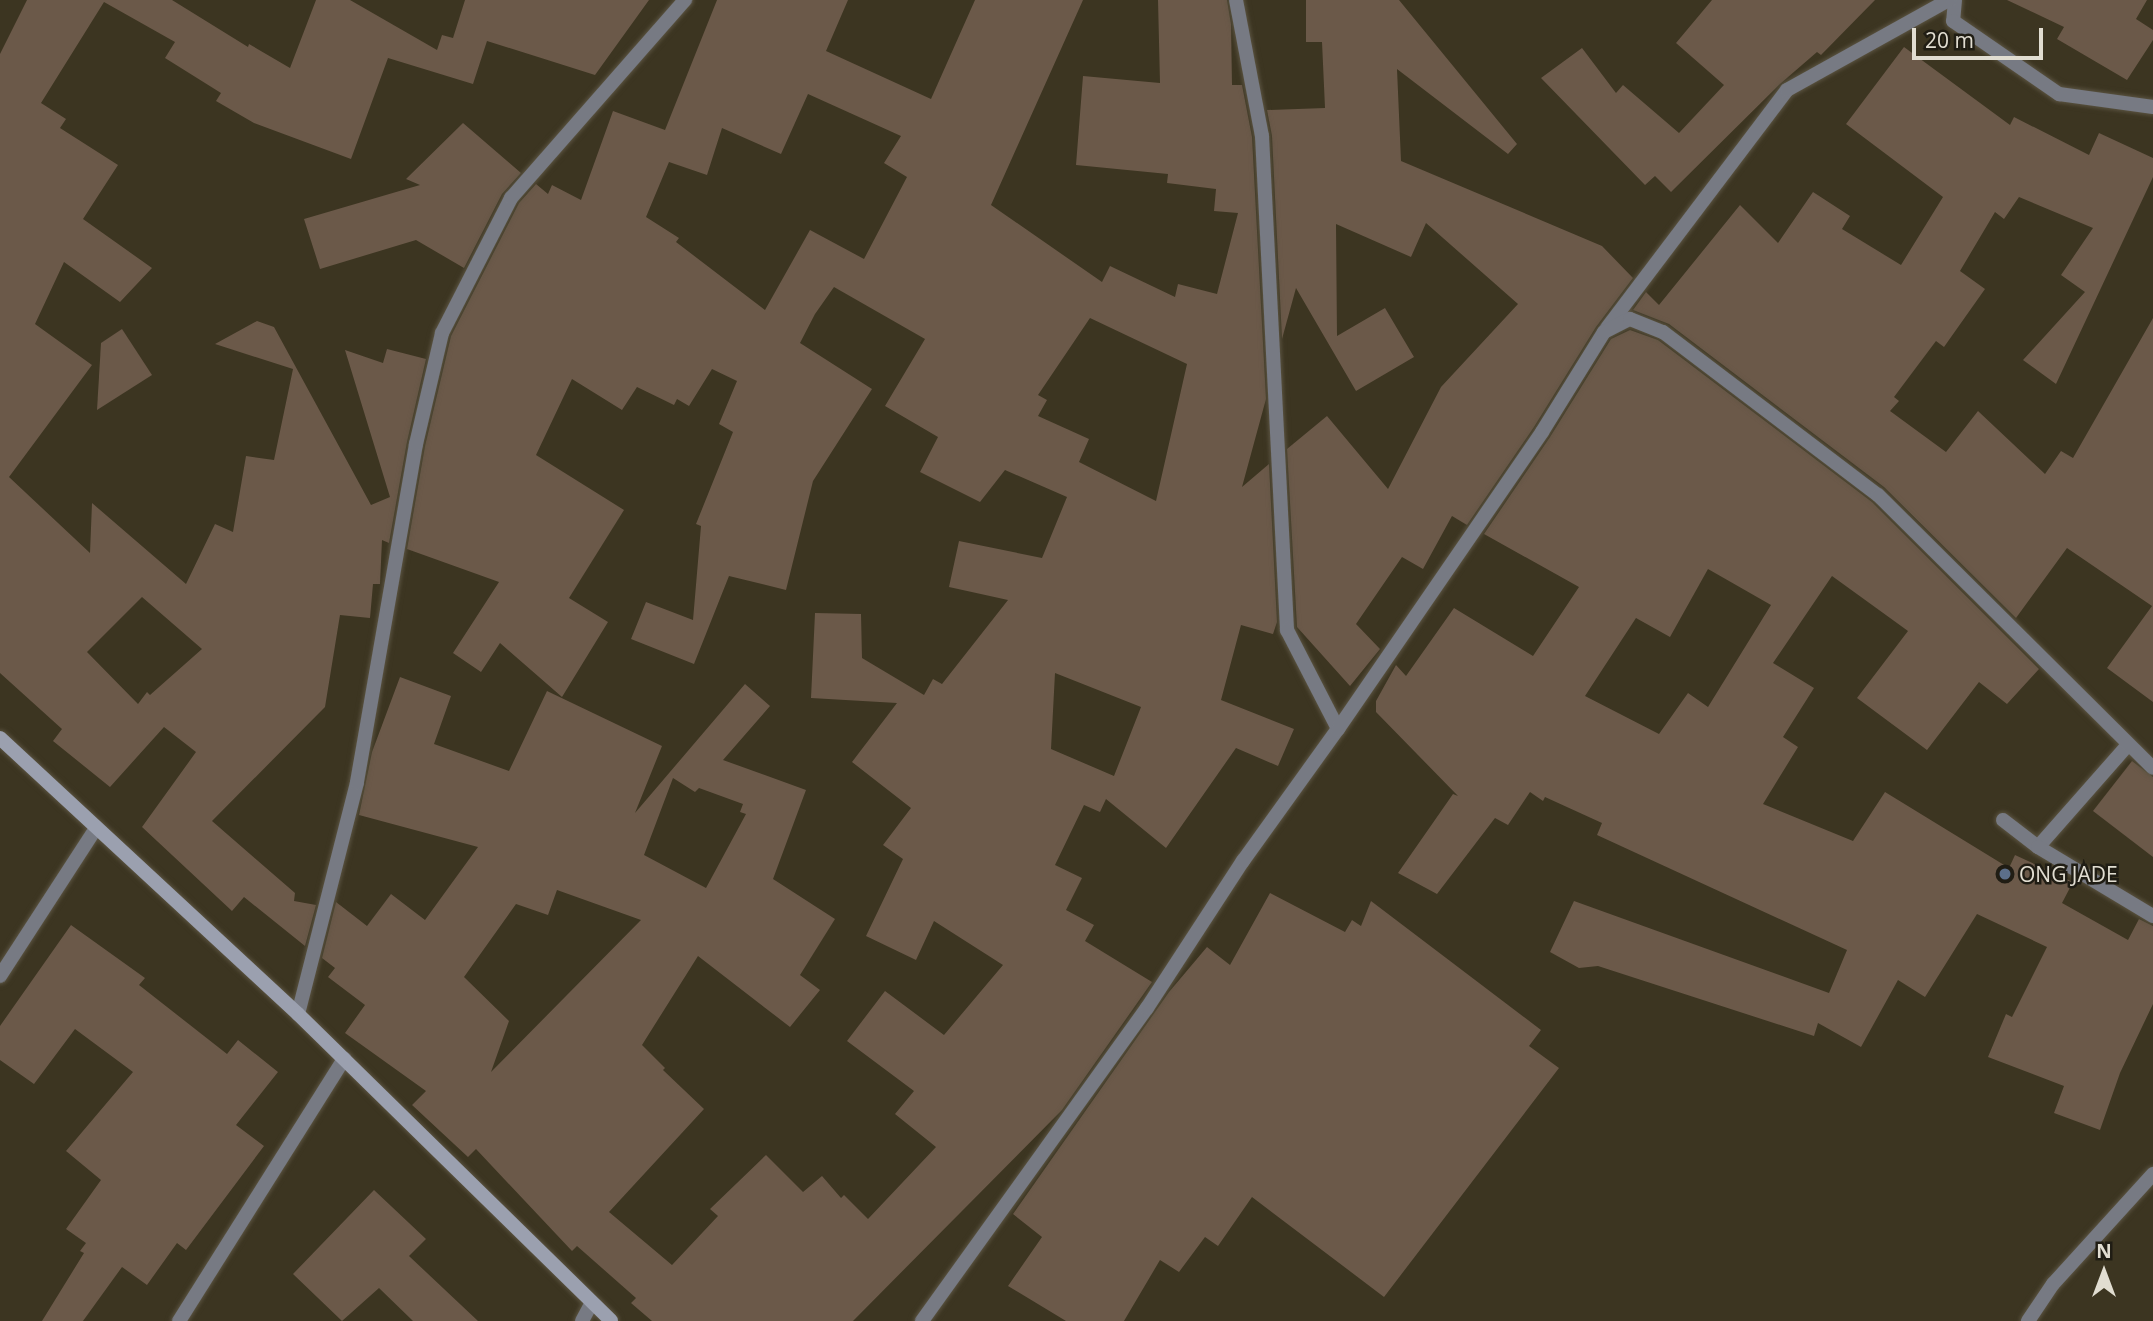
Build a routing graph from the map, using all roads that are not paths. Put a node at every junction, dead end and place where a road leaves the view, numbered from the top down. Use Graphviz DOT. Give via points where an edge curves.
graph roads {
  1 [pos="685,0"];
  2 [pos="1236,0"];
  3 [pos="1949,0"];
  4 [pos="1955,0"];
  5 [pos="2153,107"];
  6 [pos="1604,332"];
  7 [pos="1338,729"];
  8 [pos="0,738"];
  9 [pos="2127,745"];
  10 [pos="2153,768"];
  11 [pos="2003,820"];
  12 [pos="96,828"];
  13 [pos="2038,847"];
  14 [pos="2153,916"];
  15 [pos="0,976"];
  16 [pos="298,1014"];
  17 [pos="344,1059"];
  18 [pos="2153,1174"];
  19 [pos="592,1302"];
  20 [pos="179,1321"];
  21 [pos="582,1321"];
  22 [pos="611,1321"];
  23 [pos="922,1321"];
  24 [pos="2028,1321"];
  1 -- 16 [label="street" via="511,198 442,333 416,444 356,782"];
  2 -- 7 [label="street" via="1262,136 1287,630"];
  3 -- 6 [label="street" via="1787,90"];
  4 -- 5 [label="street" via="1953,21 2059,94"];
  6 -- 7 [label="street" via="1542,432"];
  6 -- 9 [label="street" via="1630,318 1663,332 1878,495"];
  7 -- 23 [label="street" via="1243,861 1147,1008"];
  8 -- 12 [label="main road"];
  9 -- 10 [label="street"];
  9 -- 13 [label="street"];
  11 -- 13 [label="street"];
  12 -- 15 [label="street"];
  12 -- 16 [label="main road"];
  13 -- 14 [label="street"];
  16 -- 17 [label="main road"];
  17 -- 19 [label="main road"];
  17 -- 20 [label="street"];
  18 -- 24 [label="street" via="2053,1284"];
  19 -- 21 [label="street"];
  19 -- 22 [label="main road"];
}
